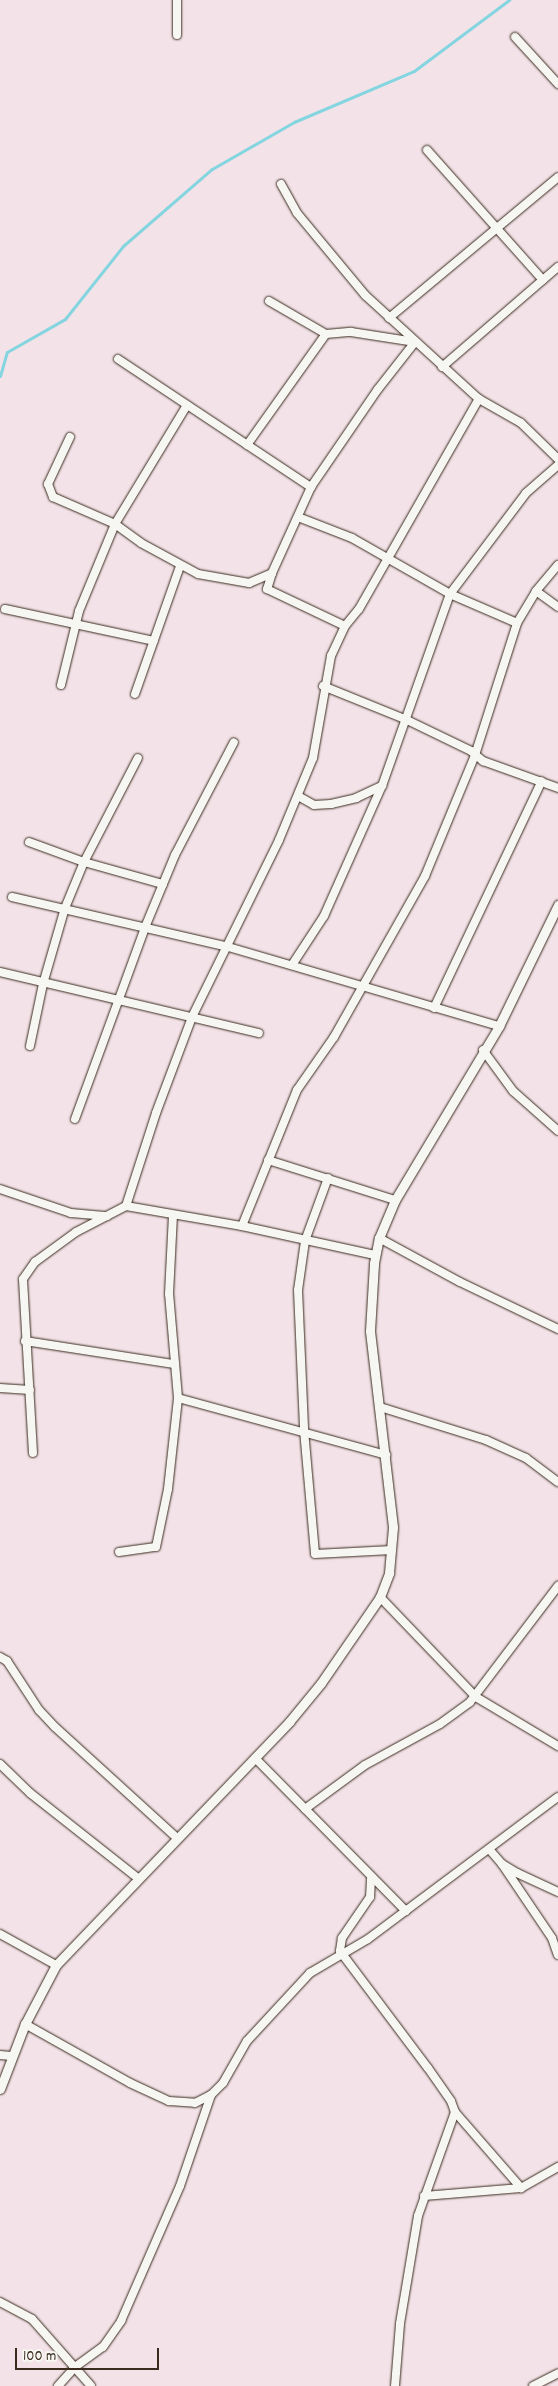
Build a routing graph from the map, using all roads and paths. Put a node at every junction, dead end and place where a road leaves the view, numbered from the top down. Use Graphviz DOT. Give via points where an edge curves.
graph roads {
  1 [pos="177,0"];
  2 [pos="177,35"];
  3 [pos="515,37"];
  4 [pos="558,84"];
  5 [pos="427,150"];
  6 [pos="558,177"];
  7 [pos="281,184"];
  8 [pos="497,228"];
  9 [pos="558,267"];
  10 [pos="543,280"];
  11 [pos="269,301"];
  12 [pos="389,318"];
  13 [pos="326,334"];
  14 [pos="415,342"];
  15 [pos="118,359"];
  16 [pos="442,367"];
  17 [pos="479,399"];
  18 [pos="187,406"];
  19 [pos="70,437"];
  20 [pos="247,445"];
  21 [pos="558,459"];
  22 [pos="558,465"];
  23 [pos="311,487"];
  24 [pos="298,518"];
  25 [pos="115,524"];
  26 [pos="388,557"];
  27 [pos="558,565"];
  28 [pos="180,566"];
  29 [pos="272,574"];
  30 [pos="536,591"];
  31 [pos="450,594"];
  32 [pos="558,606"];
  33 [pos="5,609"];
  34 [pos="75,622"];
  35 [pos="517,623"];
  36 [pos="344,626"];
  37 [pos="154,641"];
  38 [pos="61,685"];
  39 [pos="323,686"];
  40 [pos="135,694"];
  41 [pos="407,720"];
  42 [pos="234,742"];
  43 [pos="475,755"];
  44 [pos="138,758"];
  45 [pos="542,781"];
  46 [pos="382,786"];
  47 [pos="558,788"];
  48 [pos="298,796"];
  49 [pos="29,842"];
  50 [pos="84,862"];
  51 [pos="163,884"];
  52 [pos="12,896"];
  53 [pos="558,905"];
  54 [pos="65,908"];
  55 [pos="146,925"];
  56 [pos="225,946"];
  57 [pos="292,965"];
  58 [pos="0,972"];
  59 [pos="43,984"];
  60 [pos="365,986"];
  61 [pos="119,998"];
  62 [pos="434,1008"];
  63 [pos="192,1017"];
  64 [pos="498,1026"];
  65 [pos="259,1033"];
  66 [pos="30,1046"];
  67 [pos="483,1050"];
  68 [pos="75,1119"];
  69 [pos="558,1131"];
  70 [pos="268,1160"];
  71 [pos="328,1178"];
  72 [pos="0,1189"];
  73 [pos="395,1200"];
  74 [pos="126,1206"];
  75 [pos="173,1215"];
  76 [pos="111,1216"];
  77 [pos="242,1226"];
  78 [pos="379,1238"];
  79 [pos="305,1241"];
  80 [pos="375,1255"];
  81 [pos="558,1329"];
  82 [pos="25,1341"];
  83 [pos="174,1364"];
  84 [pos="0,1388"];
  85 [pos="30,1390"];
  86 [pos="178,1398"];
  87 [pos="380,1407"];
  88 [pos="304,1430"];
  89 [pos="34,1453"];
  90 [pos="386,1455"];
  91 [pos="558,1482"];
  92 [pos="392,1550"];
  93 [pos="119,1552"];
  94 [pos="558,1586"];
  95 [pos="380,1597"];
  96 [pos="0,1657"];
  97 [pos="476,1697"];
  98 [pos="558,1746"];
  99 [pos="255,1758"];
  100 [pos="0,1764"];
  101 [pos="558,1797"];
  102 [pos="305,1809"];
  103 [pos="178,1839"];
  104 [pos="489,1849"];
  105 [pos="502,1864"];
  106 [pos="139,1879"];
  107 [pos="371,1879"];
  108 [pos="558,1892"];
  109 [pos="406,1911"];
  110 [pos="0,1934"];
  111 [pos="558,1954"];
  112 [pos="342,1955"];
  113 [pos="56,1965"];
  114 [pos="25,2024"];
  115 [pos="0,2055"];
  116 [pos="11,2056"];
  117 [pos="0,2088"];
  118 [pos="211,2095"];
  119 [pos="455,2112"];
  120 [pos="558,2167"];
  121 [pos="521,2188"];
  122 [pos="424,2196"];
  123 [pos="0,2302"];
  124 [pos="75,2367"];
  125 [pos="558,2373"];
  126 [pos="58,2386"];
  127 [pos="91,2386"];
  128 [pos="395,2386"];
  129 [pos="533,2386"];
  1 -- 2 [label="street"];
  3 -- 4 [label="street"];
  5 -- 8 [label="street"];
  6 -- 8 [label="street"];
  7 -- 12 [label="street" via="297,213 364,295"];
  8 -- 10 [label="street"];
  8 -- 12 [label="street"];
  9 -- 10 [label="street"];
  10 -- 16 [label="street"];
  11 -- 13 [label="street"];
  12 -- 14 [label="street"];
  13 -- 14 [label="street" via="351,332"];
  13 -- 20 [label="street"];
  14 -- 16 [label="street"];
  14 -- 23 [label="street" via="378,389"];
  15 -- 18 [label="street"];
  16 -- 17 [label="street"];
  17 -- 21 [label="street" via="522,423"];
  17 -- 26 [label="street"];
  18 -- 20 [label="street"];
  18 -- 25 [label="street"];
  19 -- 25 [label="street" via="50,478 49,493"];
  20 -- 23 [label="street"];
  22 -- 31 [label="street" via="526,493"];
  23 -- 24 [label="street"];
  24 -- 26 [label="street" via="352,538"];
  24 -- 29 [label="street"];
  25 -- 28 [label="street"];
  25 -- 34 [label="street"];
  26 -- 31 [label="street"];
  26 -- 36 [label="street" via="359,609"];
  27 -- 30 [label="street"];
  28 -- 29 [label="street" via="198,574 249,583"];
  28 -- 37 [label="street"];
  29 -- 36 [label="street" via="267,589"];
  30 -- 32 [label="street"];
  30 -- 35 [label="street"];
  31 -- 35 [label="street"];
  31 -- 41 [label="street"];
  33 -- 34 [label="street"];
  34 -- 37 [label="street"];
  34 -- 38 [label="street"];
  35 -- 43 [label="street"];
  36 -- 39 [label="street"];
  37 -- 40 [label="street"];
  39 -- 41 [label="street"];
  39 -- 48 [label="street" via="313,758"];
  41 -- 43 [label="street"];
  41 -- 46 [label="street"];
  42 -- 51 [label="street"];
  43 -- 45 [label="street" via="483,762"];
  43 -- 60 [label="street" via="425,876"];
  44 -- 50 [label="street"];
  45 -- 47 [label="street"];
  45 -- 62 [label="street"];
  46 -- 48 [label="street" via="356,798 331,804 314,805"];
  46 -- 57 [label="street" via="324,916"];
  48 -- 56 [label="street"];
  49 -- 50 [label="street"];
  50 -- 51 [label="street"];
  50 -- 54 [label="street"];
  51 -- 55 [label="street"];
  52 -- 54 [label="street"];
  53 -- 64 [label="street"];
  54 -- 55 [label="street"];
  54 -- 59 [label="street"];
  55 -- 56 [label="street"];
  55 -- 61 [label="street"];
  56 -- 57 [label="street"];
  56 -- 63 [label="street"];
  57 -- 60 [label="street"];
  58 -- 59 [label="street"];
  59 -- 61 [label="street"];
  59 -- 66 [label="street"];
  60 -- 62 [label="street"];
  60 -- 70 [label="street" via="298,1090"];
  61 -- 63 [label="street"];
  61 -- 68 [label="street"];
  62 -- 64 [label="street"];
  63 -- 65 [label="street"];
  63 -- 74 [label="street"];
  64 -- 67 [label="street"];
  67 -- 69 [label="street" via="513,1091"];
  67 -- 73 [label="street"];
  70 -- 71 [label="street"];
  70 -- 77 [label="street"];
  71 -- 73 [label="street"];
  71 -- 79 [label="street"];
  72 -- 76 [label="street" via="72,1212"];
  73 -- 78 [label="street"];
  74 -- 75 [label="street"];
  74 -- 76 [label="street"];
  75 -- 77 [label="street"];
  75 -- 83 [label="street" via="169,1294"];
  76 -- 82 [label="street" via="76,1232 29,1267 23,1279"];
  77 -- 79 [label="street"];
  78 -- 80 [label="street"];
  78 -- 81 [label="street"];
  79 -- 80 [label="street"];
  79 -- 88 [label="street" via="298,1317"];
  80 -- 87 [label="street" via="370,1331"];
  82 -- 83 [label="street"];
  82 -- 85 [label="street"];
  83 -- 86 [label="street"];
  84 -- 85 [label="street"];
  85 -- 89 [label="street"];
  86 -- 88 [label="street"];
  86 -- 93 [label="street" via="158,1544 152,1549"];
  87 -- 90 [label="street"];
  87 -- 91 [label="street" via="502,1447 526,1458"];
  88 -- 90 [label="street"];
  88 -- 92 [label="street" via="315,1554"];
  90 -- 92 [label="street"];
  92 -- 95 [label="street" via="389,1573"];
  94 -- 97 [label="street"];
  95 -- 97 [label="street"];
  95 -- 99 [label="street" via="321,1683"];
  96 -- 103 [label="street" via="7,1661 39,1710 55,1727"];
  97 -- 98 [label="street"];
  97 -- 102 [label="street" via="440,1724 366,1765"];
  99 -- 102 [label="street"];
  99 -- 103 [label="street"];
  100 -- 106 [label="street" via="30,1793"];
  101 -- 104 [label="street"];
  102 -- 107 [label="street"];
  103 -- 106 [label="street"];
  104 -- 105 [label="street"];
  104 -- 109 [label="street"];
  105 -- 108 [label="street" via="546,1889"];
  105 -- 111 [label="street" via="552,1938"];
  106 -- 113 [label="street"];
  107 -- 109 [label="street"];
  107 -- 112 [label="street" via="370,1897 340,1942"];
  109 -- 112 [label="street"];
  110 -- 113 [label="street"];
  112 -- 118 [label="street" via="310,1973 286,1996 247,2041 223,2082"];
  112 -- 119 [label="street" via="428,2068"];
  113 -- 114 [label="street"];
  114 -- 116 [label="street"];
  114 -- 118 [label="street" via="130,2083 169,2101 195,2103"];
  115 -- 116 [label="street"];
  116 -- 117 [label="street"];
  118 -- 124 [label="street" via="180,2186 121,2321 103,2347"];
  119 -- 121 [label="street"];
  119 -- 122 [label="street"];
  120 -- 121 [label="street"];
  121 -- 122 [label="street"];
  122 -- 128 [label="street" via="406,2278"];
  123 -- 124 [label="street" via="32,2318"];
  124 -- 126 [label="street"];
  124 -- 127 [label="street"];
  125 -- 129 [label="street"];
}
